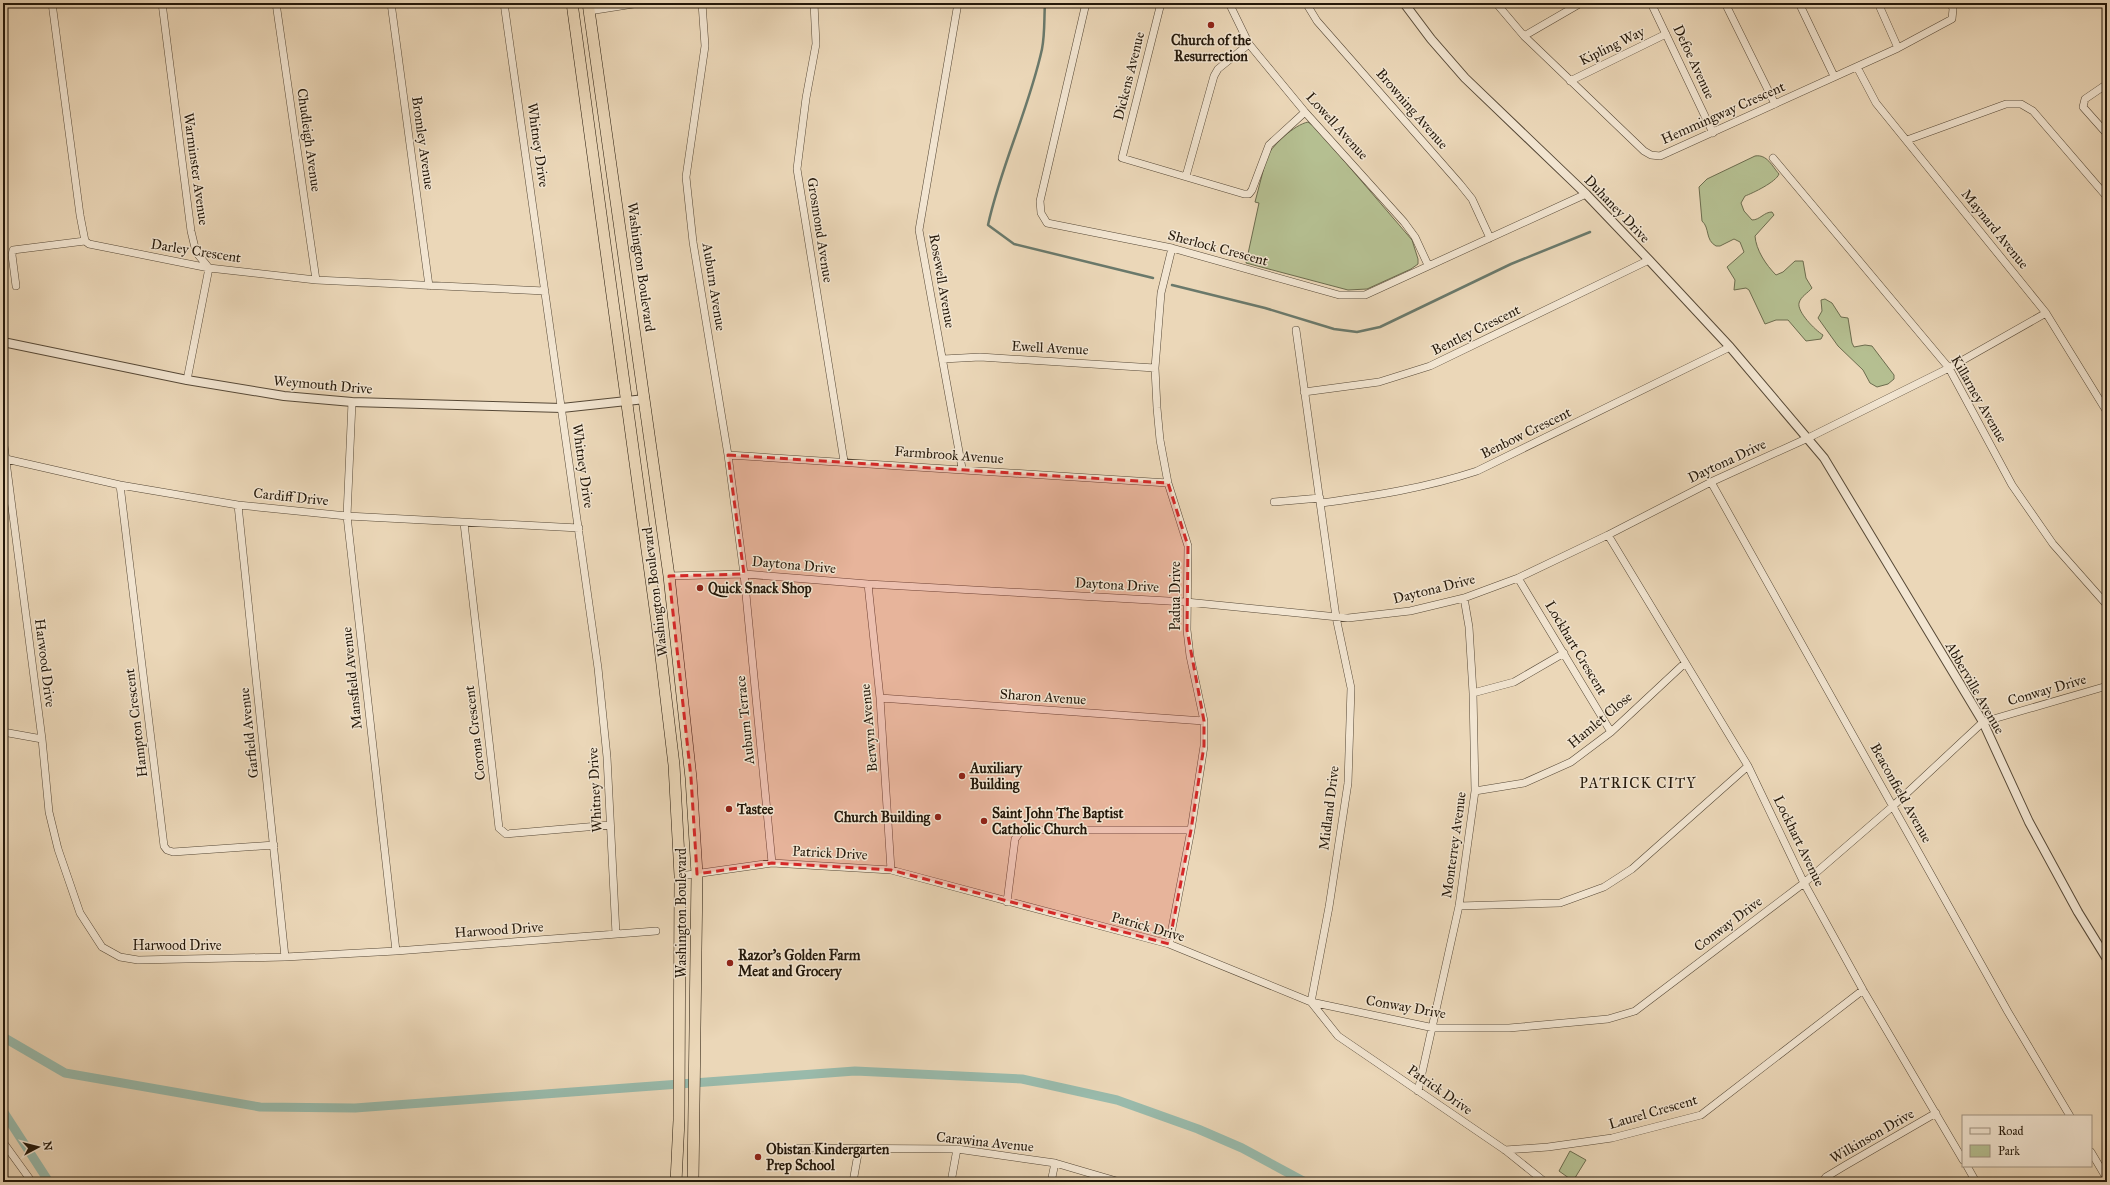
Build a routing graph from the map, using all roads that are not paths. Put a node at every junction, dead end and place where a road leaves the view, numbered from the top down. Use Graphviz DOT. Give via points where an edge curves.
graph roads {
  1 [pos="52,3"];
  2 [pos="162,3"];
  3 [pos="276,3"];
  4 [pos="390,3"];
  5 [pos="504,3"];
  6 [pos="572,3"];
  7 [pos="640,3"];
  8 [pos="702,3"];
  9 [pos="814,3"];
  10 [pos="958,3"];
  11 [pos="1086,3"];
  12 [pos="1161,3"];
  13 [pos="1229,3"];
  14 [pos="1306,3"];
  15 [pos="1404,3"];
  16 [pos="1496,3"];
  17 [pos="1581,3"];
  18 [pos="1651,3"];
  19 [pos="1725,3"];
  20 [pos="1799,3"];
  21 [pos="1878,3"];
  22 [pos="1951,3"];
  23 [pos="588,7"];
  24 [pos="1666,34"];
  25 [pos="1524,36"];
  26 [pos="1249,44"];
  27 [pos="1898,48"];
  28 [pos="1857,66"];
  29 [pos="1834,76"];
  30 [pos="1570,81"];
  31 [pos="2107,84"];
  32 [pos="1775,104"];
  33 [pos="1305,112"];
  34 [pos="1713,133"];
  35 [pos="2107,134"];
  36 [pos="1907,140"];
  37 [pos="1773,158"];
  38 [pos="1186,176"];
  39 [pos="1586,194"];
  40 [pos="2107,197"];
  41 [pos="1490,238"];
  42 [pos="85,241"];
  43 [pos="1172,248"];
  44 [pos="1649,260"];
  45 [pos="1428,265"];
  46 [pos="209,268"];
  47 [pos="316,280"];
  48 [pos="16,286"];
  49 [pos="429,286"];
  50 [pos="545,291"];
  51 [pos="2046,313"];
  52 [pos="1296,330"];
  53 [pos="3,342"];
  54 [pos="1730,347"];
  55 [pos="942,359"];
  56 [pos="1155,368"];
  57 [pos="1949,368"];
  58 [pos="187,380"];
  59 [pos="1304,392"];
  60 [pos="645,399"];
  61 [pos="626,401"];
  62 [pos="352,402"];
  63 [pos="562,408"];
  64 [pos="2107,412"];
  65 [pos="3,438"];
  66 [pos="1808,438"];
  67 [pos="728,455"];
  68 [pos="6,458"];
  69 [pos="844,461"];
  70 [pos="962,468"];
  71 [pos="1711,482"];
  72 [pos="1168,483"];
  73 [pos="120,485"];
  74 [pos="1320,501"];
  75 [pos="1274,502"];
  76 [pos="238,505"];
  77 [pos="347,516"];
  78 [pos="464,523"];
  79 [pos="578,528"];
  80 [pos="1608,535"];
  81 [pos="744,574"];
  82 [pos="669,576"];
  83 [pos="1518,578"];
  84 [pos="868,584"];
  85 [pos="1464,598"];
  86 [pos="1186,602"];
  87 [pos="2107,605"];
  88 [pos="1336,617"];
  89 [pos="1564,653"];
  90 [pos="1685,663"];
  91 [pos="2107,686"];
  92 [pos="1473,693"];
  93 [pos="880,698"];
  94 [pos="1204,721"];
  95 [pos="1983,722"];
  96 [pos="3,732"];
  97 [pos="1611,732"];
  98 [pos="42,739"];
  99 [pos="1748,766"];
  100 [pos="1475,791"];
  101 [pos="1893,806"];
  102 [pos="610,825"];
  103 [pos="1191,830"];
  104 [pos="274,845"];
  105 [pos="772,863"];
  106 [pos="891,870"];
  107 [pos="697,874"];
  108 [pos="680,876"];
  109 [pos="1804,883"];
  110 [pos="1007,902"];
  111 [pos="1459,906"];
  112 [pos="656,931"];
  113 [pos="616,934"];
  114 [pos="1169,944"];
  115 [pos="396,951"];
  116 [pos="286,957"];
  117 [pos="2107,959"];
  118 [pos="1863,990"];
  119 [pos="1311,1002"];
  120 [pos="1434,1028"];
  121 [pos="1418,1091"];
  122 [pos="1936,1113"];
  123 [pos="2069,1115"];
  124 [pos="3,1142"];
  125 [pos="797,1148"];
  126 [pos="859,1148"];
  127 [pos="957,1149"];
  128 [pos="1505,1150"];
  129 [pos="2092,1154"];
  130 [pos="1962,1158"];
  131 [pos="1055,1163"];
  132 [pos="1968,1167"];
  133 [pos="2107,1179"];
  134 [pos="32,1182"];
  135 [pos="676,1182"];
  136 [pos="693,1182"];
  137 [pos="854,1182"];
  138 [pos="951,1182"];
  139 [pos="1051,1182"];
  140 [pos="1120,1182"];
  141 [pos="1545,1182"];
  142 [pos="1822,1182"];
  143 [pos="1976,1182"];
  1 -- 42 [label="street"];
  2 -- 46 [label="street, Warminster Avenue" via="191,231 196,252"];
  3 -- 47 [label="street, Chudleigh Avenue"];
  4 -- 49 [label="street, Bromley Avenue"];
  5 -- 50 [label="street, Whitney Drive"];
  6 -- 61 [label="highway, Washington Boulevard"];
  7 -- 23 [label="street"];
  8 -- 67 [label="street, Auburn Avenue" via="705,46 686,177 693,242"];
  9 -- 69 [label="street, Grosmond Avenue" via="816,44 797,169"];
  10 -- 55 [label="street, Rosewell Avenue" via="919,230"];
  11 -- 43 [label="street, Sherlock Crescent" via="1040,201 1041,213 1047,223"];
  12 -- 38 [label="street, Dickens Avenue" via="1122,155 1125,160"];
  13 -- 26 [label="street, Lowell Avenue"];
  14 -- 41 [label="street, Browning Avenue" via="1317,21 1472,199"];
  15 -- 39 [label="street, Duhaney Drive" via="1464,78"];
  16 -- 25 [label="street, Hemmingway Crescent"];
  17 -- 25 [label="street"];
  18 -- 24 [label="street, Defoe Avenue"];
  19 -- 32 [label="street"];
  20 -- 29 [label="street"];
  21 -- 27 [label="street"];
  22 -- 27 [label="street, Hemmingway Crescent" via="1952,19"];
  23 -- 60 [label="highway, Washington Boulevard"];
  24 -- 30 [label="street, Kipling Way"];
  24 -- 34 [label="street, Defoe Avenue"];
  25 -- 30 [label="street, Hemmingway Crescent"];
  26 -- 33 [label="street, Lowell Avenue"];
  26 -- 38 [label="street" via="1218,69 1214,76"];
  27 -- 28 [label="street, Hemmingway Crescent"];
  28 -- 29 [label="street, Hemmingway Crescent"];
  28 -- 36 [label="street, Maynard Avenue" via="1876,103"];
  29 -- 32 [label="street, Hemmingway Crescent"];
  30 -- 34 [label="street, Hemmingway Crescent" via="1651,155 1660,156"];
  31 -- 35 [label="street" via="2084,99 2083,107"];
  32 -- 34 [label="street, Hemmingway Crescent"];
  33 -- 38 [label="street" via="1269,145 1249,194"];
  33 -- 45 [label="street, Lowell Avenue" via="1404,222 1415,237"];
  36 -- 40 [label="street" via="2006,104 2020,104 2033,111"];
  36 -- 51 [label="street, Maynard Avenue"];
  37 -- 57 [label="street, Killarney Avenue"];
  39 -- 41 [label="street, Sherlock Crescent"];
  39 -- 44 [label="street, Duhaney Drive"];
  41 -- 45 [label="street, Sherlock Crescent"];
  42 -- 46 [label="street, Darley Crescent" via="109,249"];
  42 -- 48 [label="street" via="13,250"];
  43 -- 45 [label="street, Sherlock Crescent" via="1339,295 1352,296 1365,295"];
  43 -- 56 [label="street, Padua Drive" via="1161,293"];
  44 -- 54 [label="street, Duhaney Drive"];
  44 -- 59 [label="street, Bentley Crescent" via="1430,366 1379,382"];
  46 -- 47 [label="street, Darley Crescent"];
  46 -- 58 [label="street"];
  47 -- 49 [label="street, Darley Crescent"];
  49 -- 50 [label="street, Darley Crescent"];
  50 -- 63 [label="street, Whitney Drive"];
  51 -- 57 [label="street, Daytona Drive"];
  51 -- 64 [label="street, Maynard Avenue"];
  52 -- 59 [label="street, Midland Drive"];
  53 -- 58 [label="street, Weymouth Drive"];
  54 -- 66 [label="street, Duhaney Drive"];
  54 -- 74 [label="street, Benbow Crescent" via="1477,471 1442,483 1391,494"];
  55 -- 56 [label="street, Ewell Avenue" via="980,357"];
  55 -- 70 [label="street, Rosewell Avenue"];
  56 -- 72 [label="street, Padua Drive" via="1160,440"];
  57 -- 66 [label="street, Daytona Drive"];
  57 -- 87 [label="street, Killarney Avenue" via="2012,485 2053,544"];
  58 -- 62 [label="street, Weymouth Drive" via="284,396"];
  59 -- 74 [label="street, Midland Drive"];
  60 -- 61 [label="street, Weymouth Drive"];
  60 -- 82 [label="highway, Washington Boulevard"];
  61 -- 63 [label="street, Weymouth Drive"];
  61 -- 108 [label="highway, Washington Boulevard" via="674,765"];
  62 -- 63 [label="street, Weymouth Drive"];
  62 -- 77 [label="street, Mansfield Avenue"];
  63 -- 79 [label="street, Whitney Drive"];
  65 -- 68 [label="street, Harwood Drive"];
  66 -- 71 [label="street, Daytona Drive"];
  66 -- 95 [label="street, Abberville Avenue" via="1824,458"];
  67 -- 69 [label="street, Farmbrook Avenue"];
  67 -- 81 [label="street, Auburn Avenue"];
  68 -- 73 [label="street, Cardiff Drive"];
  68 -- 98 [label="street, Harwood Drive"];
  69 -- 70 [label="street, Farmbrook Avenue"];
  70 -- 72 [label="street, Farmbrook Avenue"];
  71 -- 80 [label="street, Daytona Drive"];
  71 -- 101 [label="street, Beaconfield Avenue"];
  72 -- 86 [label="street, Padua Drive" via="1188,546"];
  73 -- 76 [label="street, Cardiff Drive"];
  73 -- 104 [label="street, Hampton Crescent" via="164,846 173,852"];
  74 -- 75 [label="street, Benbow Crescent"];
  74 -- 88 [label="street, Midland Drive"];
  76 -- 77 [label="street, Cardiff Drive"];
  76 -- 104 [label="street, Garfield Avenue"];
  77 -- 78 [label="street, Cardiff Drive"];
  77 -- 115 [label="street, Mansfield Avenue"];
  78 -- 79 [label="street, Cardiff Drive"];
  78 -- 102 [label="street, Corona Crescent" via="499,828 506,834"];
  79 -- 102 [label="street, Whitney Drive" via="598,668 607,757"];
  80 -- 83 [label="street, Daytona Drive"];
  80 -- 90 [label="street, Lockhart Avenue"];
  81 -- 82 [label="street, Daytona Drive"];
  81 -- 84 [label="street, Daytona Drive"];
  81 -- 105 [label="street, Auburn Terrace"];
  82 -- 107 [label="highway, Washington Boulevard" via="691,778"];
  83 -- 85 [label="street, Daytona Drive"];
  83 -- 89 [label="street, Lockhart Crescent"];
  84 -- 86 [label="street, Daytona Drive"];
  84 -- 93 [label="street, Berwyn Avenue"];
  85 -- 88 [label="street, Daytona Drive" via="1410,611"];
  85 -- 92 [label="street, Monterrey Avenue" via="1470,627"];
  86 -- 88 [label="street, Daytona Drive"];
  86 -- 94 [label="street, Padua Drive" via="1190,656"];
  88 -- 119 [label="street, Midland Drive" via="1351,688 1348,782"];
  89 -- 92 [label="street" via="1514,682"];
  89 -- 97 [label="street, Lockhart Crescent"];
  90 -- 97 [label="street, Hamlet Close"];
  90 -- 99 [label="street, Lockhart Avenue"];
  91 -- 95 [label="street, Conway Drive"];
  92 -- 100 [label="street, Monterrey Avenue"];
  93 -- 94 [label="street, Sharon Avenue"];
  93 -- 106 [label="street, Berwyn Avenue"];
  94 -- 103 [label="street, Padua Drive" via="1204,746"];
  95 -- 101 [label="street, Conway Drive"];
  95 -- 117 [label="street, Abberville Avenue" via="2029,822"];
  96 -- 98 [label="street"];
  97 -- 100 [label="street, Hamlet Close" via="1571,762 1524,783"];
  98 -- 116 [label="street, Harwood Drive" via="49,812 58,848 80,913 102,947 120,957 138,960"];
  99 -- 109 [label="street, Lockhart Avenue"];
  99 -- 111 [label="street" via="1632,869 1604,887 1560,903"];
  100 -- 111 [label="street, Monterrey Avenue"];
  101 -- 109 [label="street, Conway Drive"];
  101 -- 123 [label="street, Beaconfield Avenue" via="2004,1005"];
  102 -- 113 [label="street, Whitney Drive"];
  103 -- 110 [label="street" via="1024,830 1015,840"];
  103 -- 114 [label="street, Padua Drive"];
  104 -- 116 [label="street, Garfield Avenue"];
  105 -- 106 [label="street, Patrick Drive"];
  105 -- 107 [label="street, Patrick Drive"];
  106 -- 110 [label="street, Patrick Drive"];
  107 -- 108 [label="street, Patrick Drive"];
  107 -- 136 [label="highway, Washington Boulevard"];
  108 -- 135 [label="highway, Washington Boulevard" via="679,1120"];
  109 -- 118 [label="street, Lockhart Avenue"];
  109 -- 120 [label="street, Conway Drive" via="1636,1011 1608,1019 1509,1028"];
  110 -- 114 [label="street, Patrick Drive"];
  111 -- 120 [label="street, Monterrey Avenue"];
  112 -- 113 [label="street, Harwood Drive"];
  113 -- 115 [label="street, Harwood Drive"];
  114 -- 119 [label="street, Patrick Drive"];
  115 -- 116 [label="street, Harwood Drive"];
  118 -- 122 [label="street, Lockhart Avenue"];
  118 -- 128 [label="street, Laurel Crescent" via="1702,1115 1612,1138"];
  119 -- 120 [label="street, Conway Drive"];
  119 -- 121 [label="street, Patrick Drive" via="1338,1036"];
  120 -- 121 [label="street, Monterrey Avenue"];
  121 -- 128 [label="street, Patrick Drive"];
  122 -- 130 [label="street, Lockhart Avenue"];
  122 -- 142 [label="street, Wilkinson Drive" via="1826,1177"];
  124 -- 134 [label="street"];
  125 -- 126 [label="street, Carawina Avenue"];
  126 -- 127 [label="street, Carawina Avenue"];
  126 -- 137 [label="street"];
  127 -- 131 [label="street, Carawina Avenue"];
  127 -- 138 [label="street"];
  128 -- 141 [label="street, Patrick Drive"];
  129 -- 133 [label="street"];
  131 -- 139 [label="street"];
  131 -- 140 [label="street, Carawina Avenue"];
  132 -- 143 [label="street"];
}
